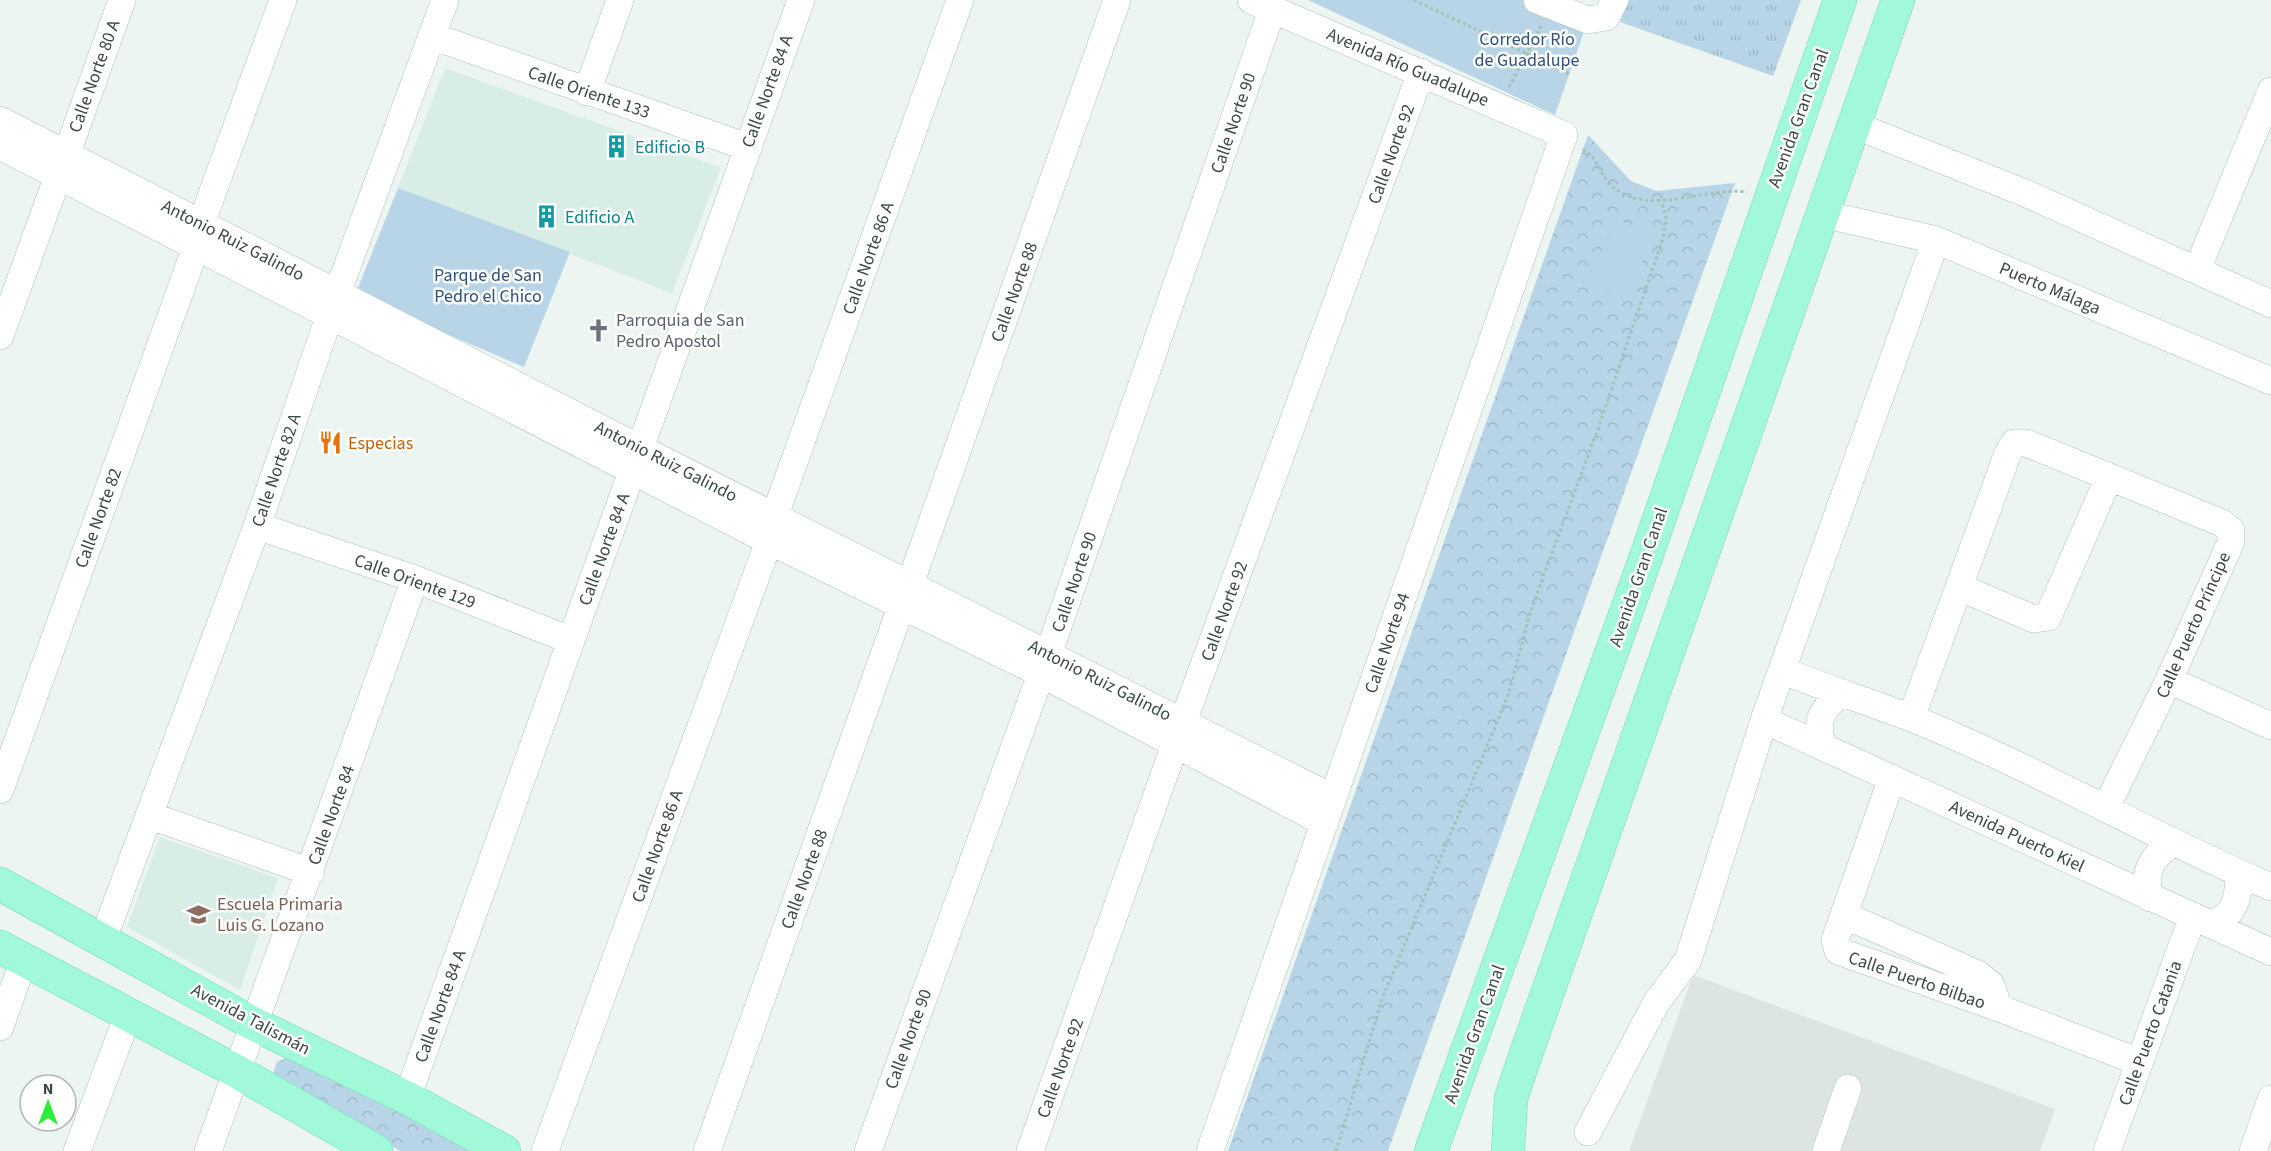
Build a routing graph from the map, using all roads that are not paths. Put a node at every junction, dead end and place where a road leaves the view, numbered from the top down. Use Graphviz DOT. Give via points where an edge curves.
graph roads {
  1 [pos="122,0"];
  2 [pos="283,0"];
  3 [pos="445,0"];
  4 [pos="620,0"];
  5 [pos="801,0"];
  6 [pos="960,0"];
  7 [pos="1117,0"];
  8 [pos="1840,0"];
  9 [pos="1898,0"];
  10 [pos="1544,3"];
  11 [pos="1261,5"];
  12 [pos="1607,10"];
  13 [pos="432,36"];
  14 [pos="1421,72"];
  15 [pos="2271,91"];
  16 [pos="587,92"];
  17 [pos="0,120"];
  18 [pos="1854,125"];
  19 [pos="1564,135"];
  20 [pos="0,146"];
  21 [pos="747,147"];
  22 [pos="63,164"];
  23 [pos="1823,214"];
  24 [pos="199,235"];
  25 [pos="1936,240"];
  26 [pos="2197,270"];
  27 [pos="333,304"];
  28 [pos="2271,304"];
  29 [pos="0,336"];
  30 [pos="2271,381"];
  31 [pos="637,460"];
  32 [pos="2109,477"];
  33 [pos="775,515"];
  34 [pos="257,526"];
  35 [pos="769,541"];
  36 [pos="415,579"];
  37 [pos="1959,587"];
  38 [pos="906,595"];
  39 [pos="570,640"];
  40 [pos="1044,663"];
  41 [pos="1782,670"];
  42 [pos="2169,680"];
  43 [pos="1840,694"];
  44 [pos="1911,718"];
  45 [pos="1764,720"];
  46 [pos="2271,726"];
  47 [pos="1179,733"];
  48 [pos="1823,745"];
  49 [pos="1892,778"];
  50 [pos="0,790"];
  51 [pos="2106,807"];
  52 [pos="1329,810"];
  53 [pos="151,816"];
  54 [pos="2173,843"];
  55 [pos="311,872"];
  56 [pos="2238,873"];
  57 [pos="0,884"];
  58 [pos="2271,887"];
  59 [pos="2150,898"];
  60 [pos="1844,915"];
  61 [pos="2201,920"];
  62 [pos="102,939"];
  63 [pos="2271,952"];
  64 [pos="12,953"];
  65 [pos="1999,1008"];
  66 [pos="128,1015"];
  67 [pos="254,1024"];
  68 [pos="0,1028"];
  69 [pos="2139,1062"];
  70 [pos="236,1071"];
  71 [pos="1848,1088"];
  72 [pos="407,1098"];
  73 [pos="2271,1099"];
  74 [pos="1588,1132"];
  75 [pos="357,1146"];
  76 [pos="77,1151"];
  77 [pos="208,1151"];
  78 [pos="504,1151"];
  79 [pos="545,1151"];
  80 [pos="707,1151"];
  81 [pos="868,1151"];
  82 [pos="1030,1151"];
  83 [pos="1210,1151"];
  84 [pos="1431,1151"];
  85 [pos="1508,1151"];
  86 [pos="1826,1151"];
  87 [pos="2107,1151"];
  88 [pos="2253,1151"];
  1 -- 22 [label="street, Calle Norte 80 A"];
  2 -- 24 [label="street, Calle Norte 82"];
  3 -- 13 [label="street, Calle Norte 82 A"];
  4 -- 16 [label="street"];
  5 -- 21 [label="street, Calle Norte 84 A"];
  6 -- 33 [label="street, Calle Norte 86 A"];
  7 -- 38 [label="street, Calle Norte 88"];
  8 -- 84 [label="main road, Avenida Gran Canal" via="1629,603"];
  9 -- 18 [label="main road"];
  10 -- 12 [label="street" via="1579,18"];
  11 -- 14 [label="street, Avenida Río Guadalupe"];
  11 -- 40 [label="street, Calle Norte 90"];
  13 -- 16 [label="street, Calle Oriente 133"];
  13 -- 27 [label="street, Calle Norte 82 A"];
  14 -- 19 [label="street, Avenida Río Guadalupe"];
  14 -- 47 [label="street, Calle Norte 92"];
  15 -- 26 [label="street"];
  16 -- 21 [label="street, Calle Oriente 133"];
  17 -- 22 [label="street, Antonio Ruiz Galindo"];
  18 -- 23 [label="main road"];
  18 -- 26 [label="street" via="2025,193"];
  19 -- 52 [label="street, Calle Norte 94"];
  20 -- 22 [label="street, Antonio Ruiz Galindo"];
  21 -- 31 [label="street, Calle Norte 84 A"];
  22 -- 24 [label="street, Antonio Ruiz Galindo"];
  22 -- 29 [label="street, Calle Norte 80 A"];
  23 -- 25 [label="street, Puerto Málaga"];
  23 -- 85 [label="main road" via="1522,1065 1511,1098"];
  24 -- 27 [label="street, Antonio Ruiz Galindo"];
  24 -- 50 [label="street, Calle Norte 82"];
  25 -- 30 [label="street, Puerto Málaga"];
  25 -- 41 [label="street"];
  26 -- 28 [label="street"];
  27 -- 31 [label="street, Antonio Ruiz Galindo"];
  27 -- 34 [label="street, Calle Norte 82 A"];
  31 -- 33 [label="street, Antonio Ruiz Galindo"];
  31 -- 35 [label="street, Antonio Ruiz Galindo"];
  31 -- 39 [label="street, Calle Norte 84 A"];
  32 -- 37 [label="street" via="2048,617 2034,620"];
  32 -- 37 [label="street, Calle Puerto Príncipe" via="2026,443 2014,443"];
  32 -- 42 [label="street, Calle Puerto Príncipe" via="2231,530 2231,542"];
  33 -- 38 [label="street, Antonio Ruiz Galindo"];
  34 -- 36 [label="street, Calle Oriente 129"];
  34 -- 53 [label="street, Calle Norte 82 A"];
  35 -- 38 [label="street, Antonio Ruiz Galindo"];
  35 -- 79 [label="street, Calle Norte 86 A"];
  36 -- 39 [label="street, Calle Oriente 129"];
  36 -- 55 [label="street, Calle Norte 84"];
  37 -- 44 [label="street, Calle Puerto Príncipe"];
  38 -- 40 [label="street, Antonio Ruiz Galindo"];
  38 -- 80 [label="street, Calle Norte 88"];
  39 -- 72 [label="street, Calle Norte 84 A"];
  40 -- 47 [label="street, Antonio Ruiz Galindo"];
  40 -- 81 [label="street, Calle Norte 90"];
  41 -- 43 [label="street"];
  41 -- 45 [label="street"];
  42 -- 46 [label="street"];
  42 -- 51 [label="street, Calle Puerto Príncipe"];
  43 -- 44 [label="street"];
  43 -- 48 [label="street" via="1822,712 1819,734"];
  44 -- 51 [label="street"];
  45 -- 48 [label="street, Avenida Puerto Kiel"];
  45 -- 74 [label="street" via="1688,960 1656,1003"];
  47 -- 52 [label="street, Antonio Ruiz Galindo"];
  47 -- 82 [label="street, Calle Norte 92"];
  48 -- 49 [label="street, Avenida Puerto Kiel"];
  49 -- 59 [label="street, Avenida Puerto Kiel"];
  49 -- 60 [label="street, Calle Puerto Bilbao"];
  51 -- 54 [label="street"];
  52 -- 83 [label="street, Calle Norte 94"];
  53 -- 55 [label="street"];
  53 -- 62 [label="street, Calle Norte 82 A"];
  54 -- 56 [label="street"];
  54 -- 59 [label="street" via="2158,853 2148,868 2146,885"];
  55 -- 67 [label="street, Calle Norte 84"];
  56 -- 58 [label="street"];
  56 -- 61 [label="street" via="2234,907 2223,920"];
  57 -- 62 [label="main road, Avenida Talismán"];
  59 -- 61 [label="street, Avenida Puerto Kiel"];
  60 -- 65 [label="street, Calle Puerto Bilbao" via="1978,974 1991,985"];
  60 -- 65 [label="street, Calle Puerto Bilbao" via="1834,940 1838,951"];
  61 -- 63 [label="street, Avenida Puerto Kiel"];
  61 -- 69 [label="street, Calle Puerto Catania"];
  62 -- 67 [label="main road, Avenida Talismán"];
  64 -- 66 [label="main road"];
  64 -- 68 [label="street"];
  65 -- 69 [label="street, Calle Puerto Bilbao"];
  66 -- 70 [label="main road"];
  66 -- 76 [label="street"];
  67 -- 70 [label="street, Calle Norte 84"];
  67 -- 72 [label="main road, Avenida Talismán"];
  69 -- 87 [label="street, Calle Puerto Catania"];
  70 -- 75 [label="main road"];
  70 -- 77 [label="street, Calle Norte 84"];
  71 -- 86 [label="street"];
  72 -- 78 [label="main road, Avenida Talismán"];
  73 -- 88 [label="street"];
}
